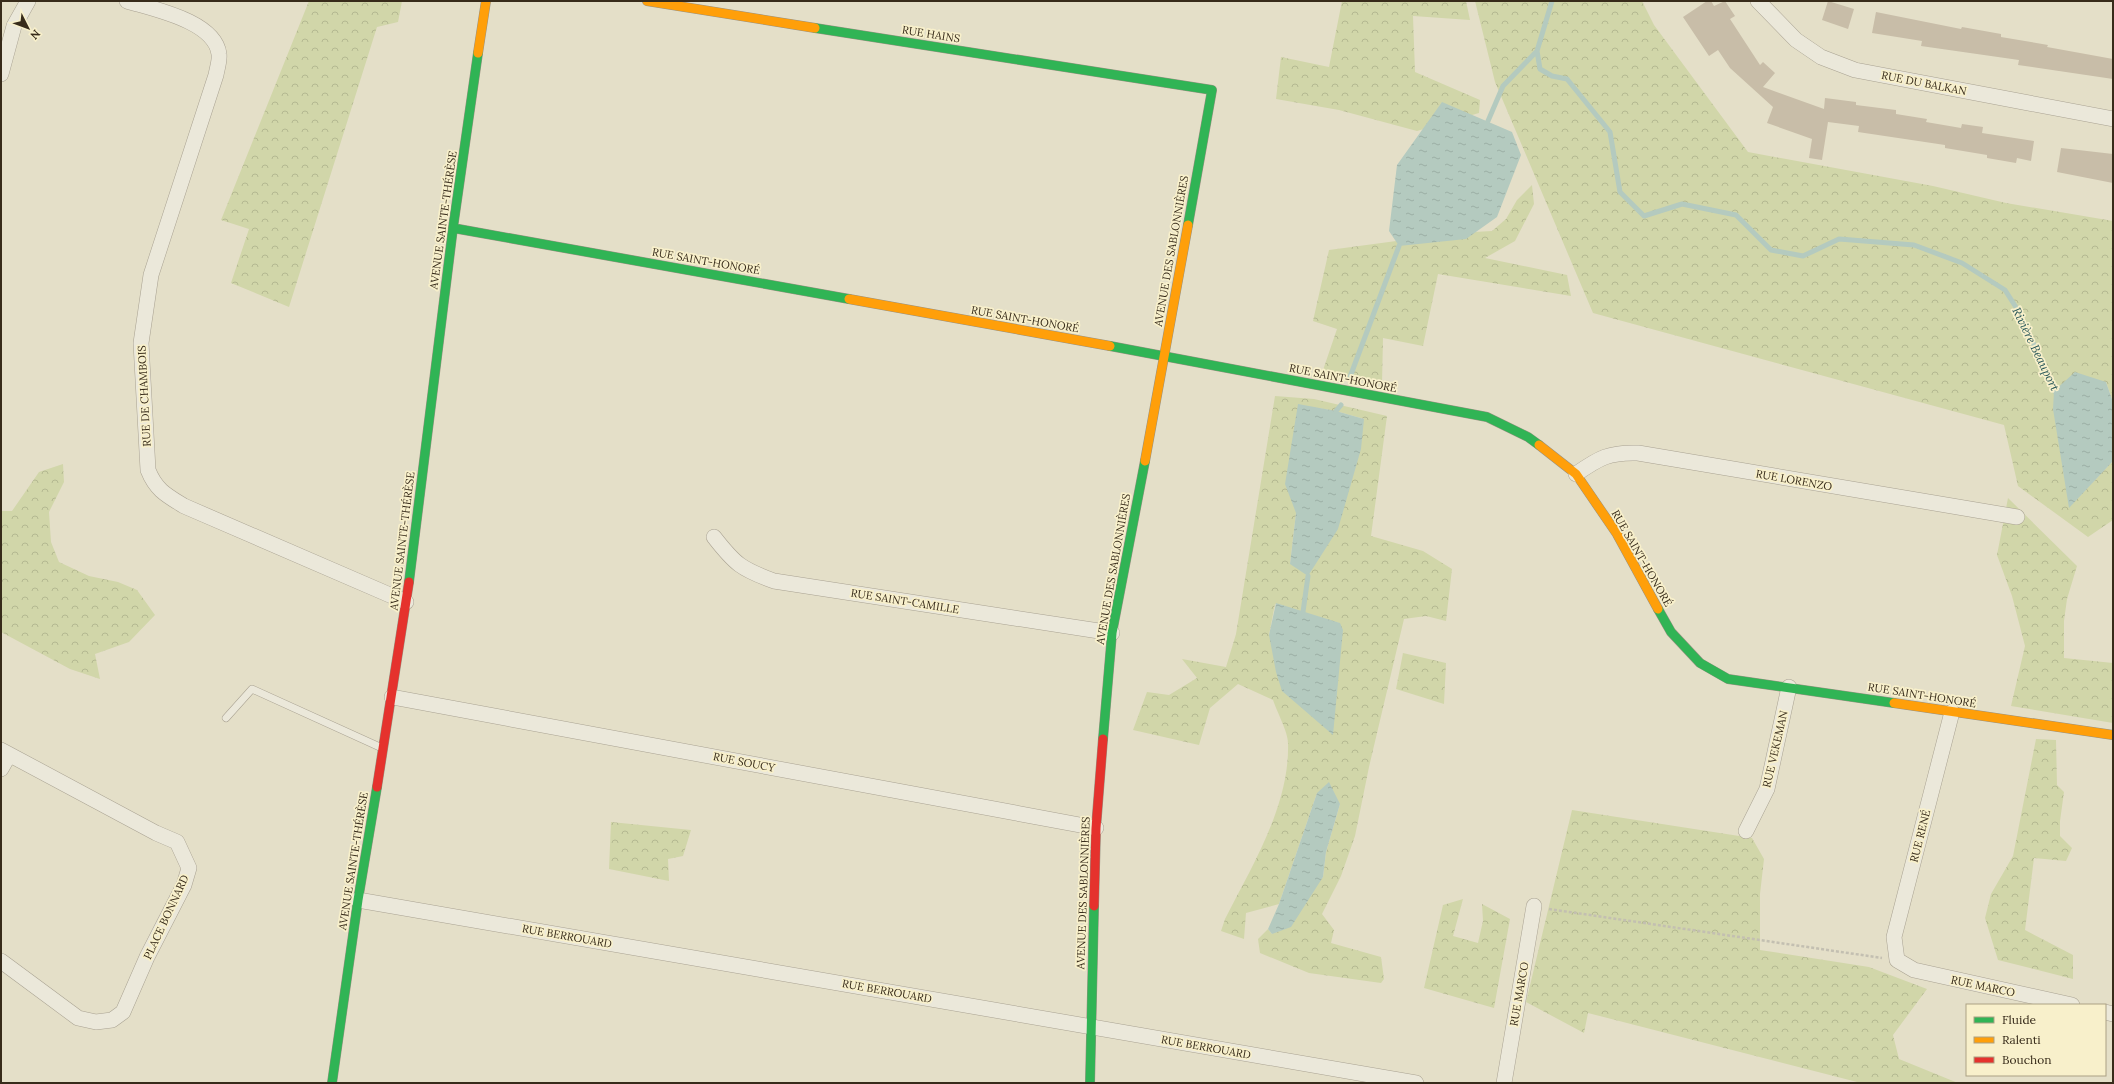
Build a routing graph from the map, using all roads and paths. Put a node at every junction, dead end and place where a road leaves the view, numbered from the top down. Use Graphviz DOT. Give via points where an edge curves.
graph roads {
  1 [pos="28,1"];
  2 [pos="127,1"];
  3 [pos="486,1"];
  4 [pos="647,1"];
  5 [pos="1758,1"];
  6 [pos="1,74"];
  7 [pos="1212,90"];
  8 [pos="2113,119"];
  9 [pos="453,228"];
  10 [pos="1165,356"];
  11 [pos="1576,474"];
  12 [pos="2017,517"];
  13 [pos="714,537"];
  14 [pos="406,602"];
  15 [pos="1112,633"];
  16 [pos="1789,687"];
  17 [pos="392,697"];
  18 [pos="1952,712"];
  19 [pos="226,718"];
  20 [pos="2113,735"];
  21 [pos="383,748"];
  22 [pos="5,752"];
  23 [pos="1,769"];
  24 [pos="1096,828"];
  25 [pos="1746,831"];
  26 [pos="358,900"];
  27 [pos="1534,906"];
  28 [pos="1897,960"];
  29 [pos="1,961"];
  30 [pos="2067,1004"];
  31 [pos="1091,1027"];
  32 [pos="332,1083"];
  33 [pos="1090,1083"];
  34 [pos="1416,1083"];
  35 [pos="1504,1083"];
  1 -- 6 [label="street" via="14,26"];
  2 -- 14 [label="street, RUE DE CHAMBOIS" via="189,21 214,40 219,54 216,75 151,275 141,343 148,470 154,484 184,506"];
  3 -- 9 [label="street, AVENUE SAINTE-THÉRÈSE"];
  4 -- 7 [label="street, RUE HAINS"];
  5 -- 8 [label="street, RUE DU BALKAN" via="1796,40 1821,57 1855,70"];
  7 -- 10 [label="street, AVENUE DES SABLONNIÈRES"];
  9 -- 10 [label="street, RUE SAINT-HONORÉ"];
  9 -- 14 [label="street, AVENUE SAINTE-THÉRÈSE"];
  10 -- 11 [label="street, RUE SAINT-HONORÉ" via="1487,417 1528,437"];
  10 -- 15 [label="street, AVENUE DES SABLONNIÈRES"];
  11 -- 12 [label="street, RUE LORENZO" via="1596,460 1618,453 1638,453"];
  11 -- 16 [label="street, RUE SAINT-HONORÉ" via="1617,534 1671,632 1700,663 1728,679"];
  13 -- 15 [label="street, RUE SAINT-CAMILLE" via="732,560 752,573 774,581"];
  14 -- 17 [label="street, AVENUE SAINTE-THÉRÈSE"];
  15 -- 24 [label="street, AVENUE DES SABLONNIÈRES"];
  16 -- 18 [label="street, RUE SAINT-HONORÉ"];
  16 -- 25 [label="street, RUE VEKEMAN" via="1767,789"];
  17 -- 21 [label="street, AVENUE SAINTE-THÉRÈSE"];
  17 -- 24 [label="street, RUE SOUCY"];
  18 -- 20 [label="street, RUE SAINT-HONORÉ"];
  18 -- 28 [label="street, RUE RENÉ" via="1894,937"];
  19 -- 21 [label="lane" via="252,689"];
  21 -- 26 [label="street, AVENUE SAINTE-THÉRÈSE"];
  22 -- 23 [label="street, PLACE BONNARD"];
  22 -- 29 [label="street, PLACE BONNARD" via="156,833 178,842 189,868 184,885 147,957 123,1012 112,1020 96,1022 78,1018"];
  24 -- 31 [label="street, AVENUE DES SABLONNIÈRES"];
  26 -- 31 [label="street, RUE BERROUARD"];
  26 -- 32 [label="street, AVENUE SAINTE-THÉRÈSE"];
  27 -- 28 [label="path"];
  27 -- 35 [label="street, RUE MARCO"];
  28 -- 30 [label="street, RUE MARCO" via="1914,970"];
  31 -- 33 [label="street, AVENUE DES SABLONNIÈRES"];
  31 -- 34 [label="street, RUE BERROUARD"];
}
